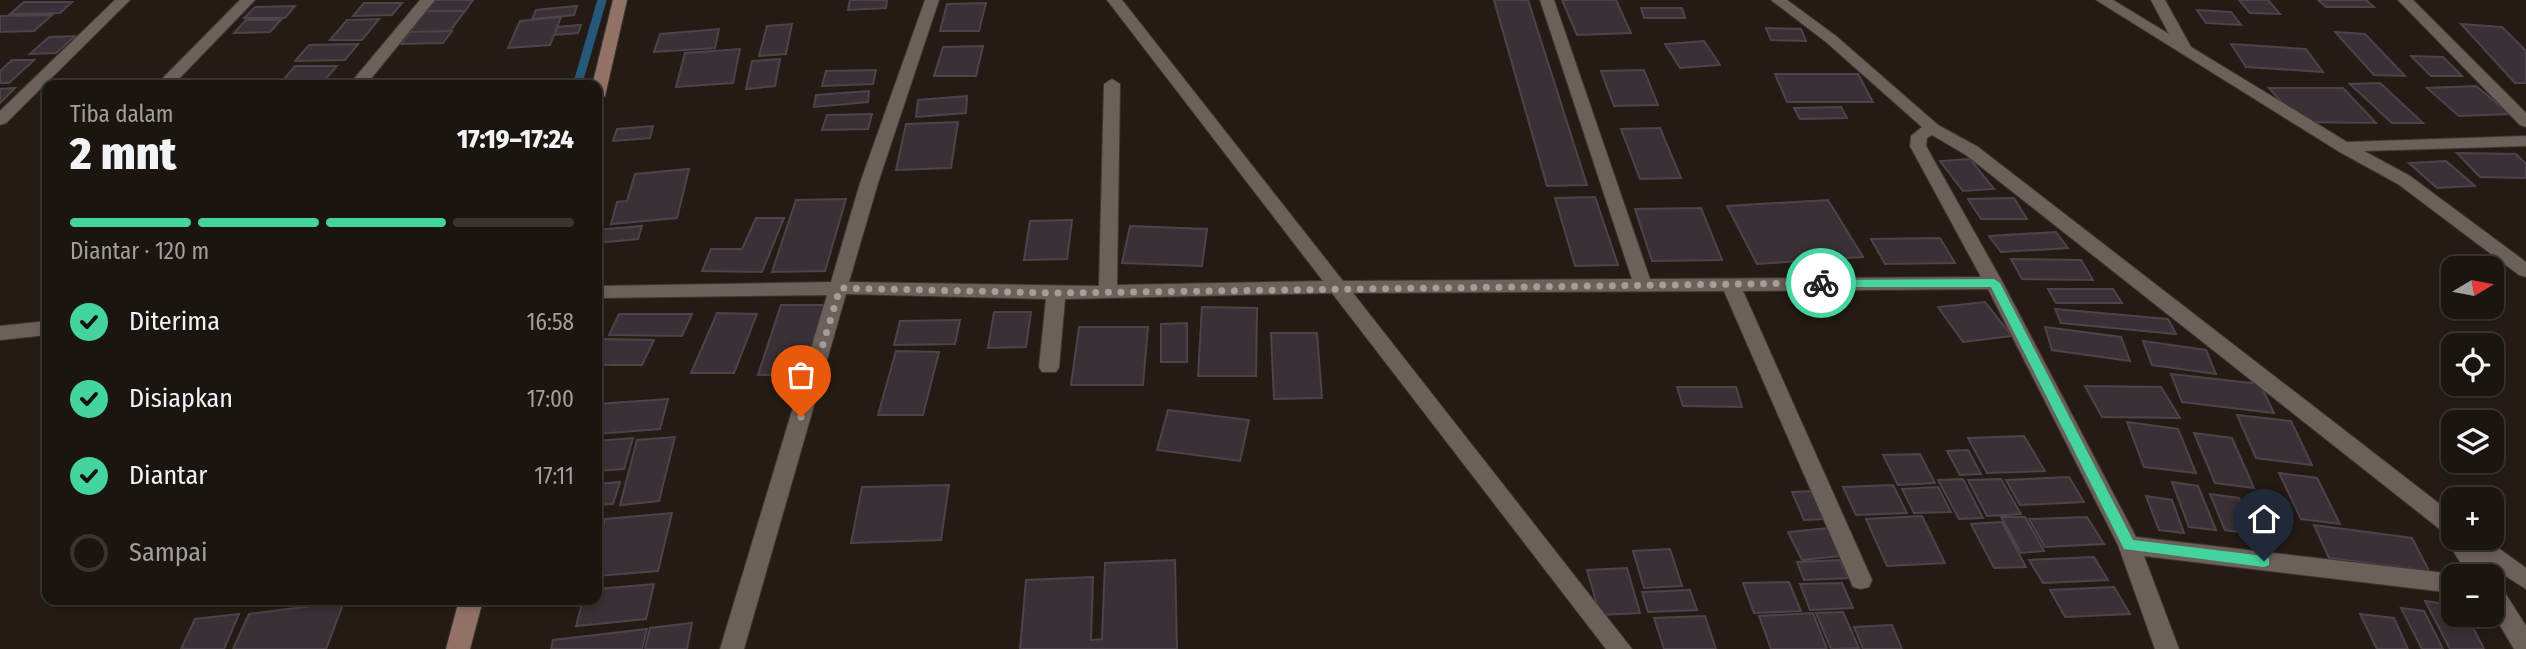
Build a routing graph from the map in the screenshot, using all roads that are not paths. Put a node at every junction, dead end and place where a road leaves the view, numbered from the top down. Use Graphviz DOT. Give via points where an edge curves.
graph roads {
  1 [pos="123,0"];
  2 [pos="248,0"];
  3 [pos="428,0"];
  4 [pos="620,0"];
  5 [pos="932,0"];
  6 [pos="1114,0"];
  7 [pos="1547,0"];
  8 [pos="1777,0"];
  9 [pos="2104,0"];
  10 [pos="2158,0"];
  11 [pos="2405,0"];
  12 [pos="2184,49"];
  13 [pos="169,80"];
  14 [pos="361,80"];
  15 [pos="601,80"];
  16 [pos="1112,84"];
  17 [pos="2501,98"];
  18 [pos="2526,100"];
  19 [pos="0,120"];
  20 [pos="2526,122"];
  21 [pos="1932,128"];
  22 [pos="2526,141"];
  23 [pos="2344,147"];
  24 [pos="2526,271"];
  25 [pos="1994,283"];
  26 [pos="1730,284"];
  27 [pos="1643,285"];
  28 [pos="840,288"];
  29 [pos="1340,288"];
  30 [pos="602,292"];
  31 [pos="1108,292"];
  32 [pos="1056,293"];
  33 [pos="42,329"];
  34 [pos="0,333"];
  35 [pos="1049,368"];
  36 [pos="2441,521"];
  37 [pos="2129,545"];
  38 [pos="2484,550"];
  39 [pos="1861,580"];
  40 [pos="2526,580"];
  41 [pos="2441,582"];
  42 [pos="470,605"];
  43 [pos="2504,612"];
  44 [pos="2526,647"];
  45 [pos="458,649"];
  46 [pos="732,649"];
  47 [pos="1620,649"];
  48 [pos="2167,649"];
  1 -- 19 [label="street"];
  2 -- 13 [label="street"];
  3 -- 14 [label="street"];
  4 -- 15 [label="main road"];
  5 -- 28 [label="street" via="869,183"];
  6 -- 29 [label="street"];
  7 -- 27 [label="street"];
  8 -- 21 [label="street" via="1831,39"];
  9 -- 12 [label="street"];
  10 -- 12 [label="street"];
  11 -- 17 [label="street"];
  12 -- 23 [label="street"];
  16 -- 31 [label="street"];
  17 -- 18 [label="street"];
  17 -- 20 [label="street"];
  21 -- 25 [label="street" via="1919,136 1918,146"];
  21 -- 36 [label="street" via="1972,150"];
  22 -- 23 [label="street"];
  23 -- 24 [label="street" via="2404,180"];
  25 -- 26 [label="street"];
  25 -- 37 [label="street"];
  26 -- 27 [label="street"];
  26 -- 39 [label="street"];
  27 -- 29 [label="street"];
  28 -- 30 [label="street"];
  28 -- 32 [label="street"];
  28 -- 46 [label="street"];
  29 -- 31 [label="street"];
  29 -- 47 [label="street"];
  31 -- 32 [label="street"];
  32 -- 35 [label="street"];
  33 -- 34 [label="street"];
  37 -- 41 [label="street"];
  37 -- 48 [label="street"];
  38 -- 40 [label="street"];
  42 -- 45 [label="main road"];
  43 -- 44 [label="street"];
}
